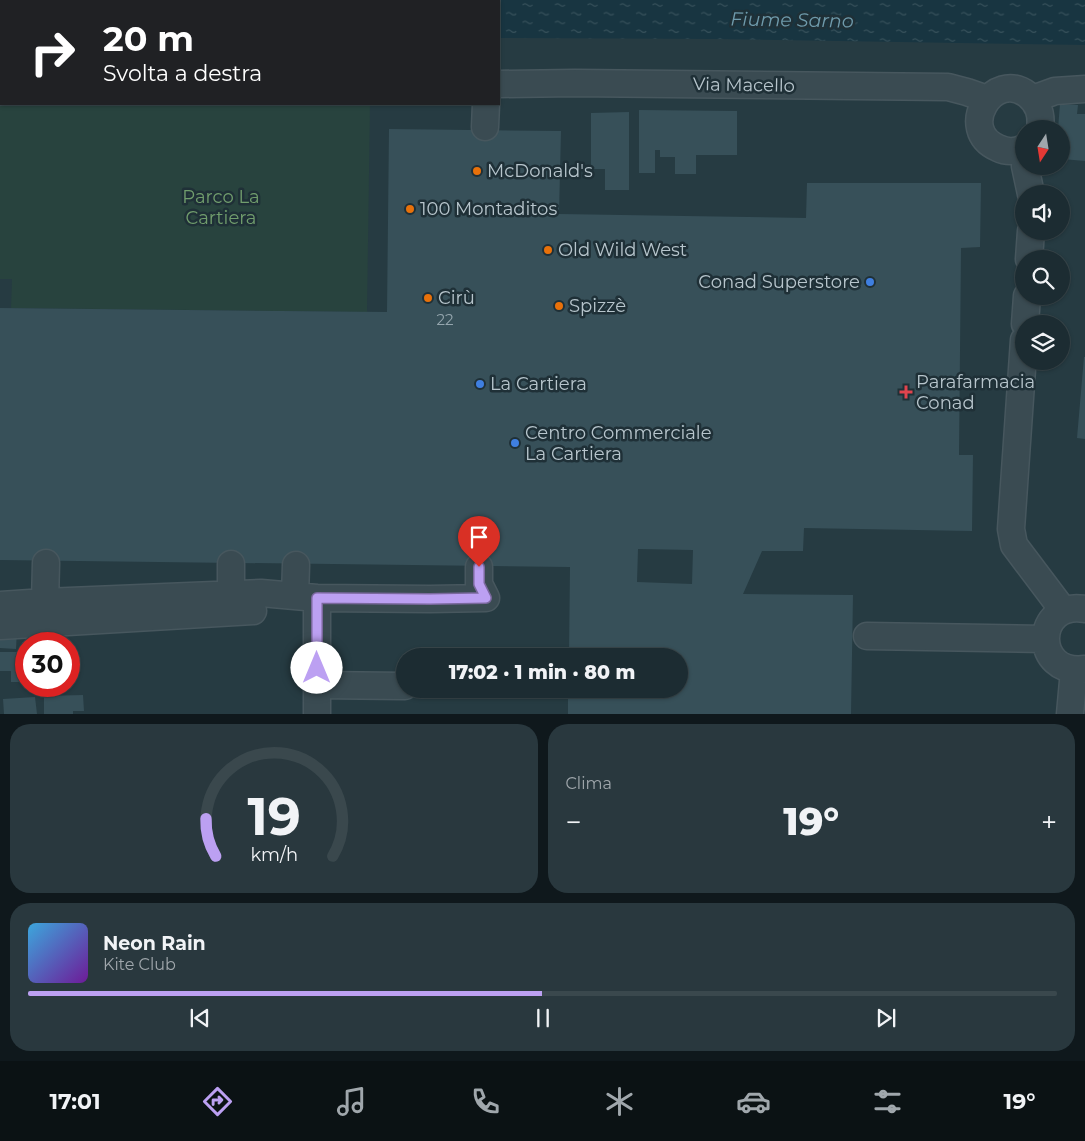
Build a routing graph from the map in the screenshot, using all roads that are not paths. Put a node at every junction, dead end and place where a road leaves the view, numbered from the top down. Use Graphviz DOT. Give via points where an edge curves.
graph roads {
  1 [pos="500,84"];
  2 [pos="1085,89"];
  3 [pos="1033,99"];
  4 [pos="987,100"];
  5 [pos="1041,120"];
  6 [pos="1015,153"];
  7 [pos="1022,370"];
  8 [pos="46,563"];
  9 [pos="231,564"];
  10 [pos="296,565"];
  11 [pos="479,567"];
  12 [pos="231,593"];
  13 [pos="306,597"];
  14 [pos="45,602"];
  15 [pos="0,605"];
  16 [pos="1074,610"];
  17 [pos="254,611"];
  18 [pos="0,626"];
  19 [pos="867,636"];
  20 [pos="1045,639"];
  21 [pos="1080,669"];
  22 [pos="317,685"];
  23 [pos="396,686"];
  24 [pos="317,714"];
  25 [pos="1070,714"];
  1 -- 4 [label="street, Via Macello" via="948,87"];
  2 -- 3 [label="street" via="1055,91"];
  3 -- 4 [label="street" via="1015,89 1005,89"];
  3 -- 5 [label="street"];
  4 -- 6 [label="street" via="979,119 984,138 1000,150"];
  7 -- 16 [label="street" via="1011,529 1014,545"];
  8 -- 14 [label="street"];
  9 -- 12 [label="street"];
  10 -- 13 [label="street"];
  11 -- 13 [label="street" via="479,584 486,598"];
  12 -- 13 [label="street" via="261,592"];
  12 -- 14 [label="street"];
  13 -- 22 [label="street"];
  14 -- 15 [label="street"];
  16 -- 20 [label="street" via="1055,616 1048,625"];
  17 -- 18 [label="street"];
  19 -- 20 [label="street"];
  20 -- 21 [label="street" via="1056,662 1064,668"];
  21 -- 25 [label="street"];
  22 -- 23 [label="street"];
  22 -- 24 [label="street"];
}
